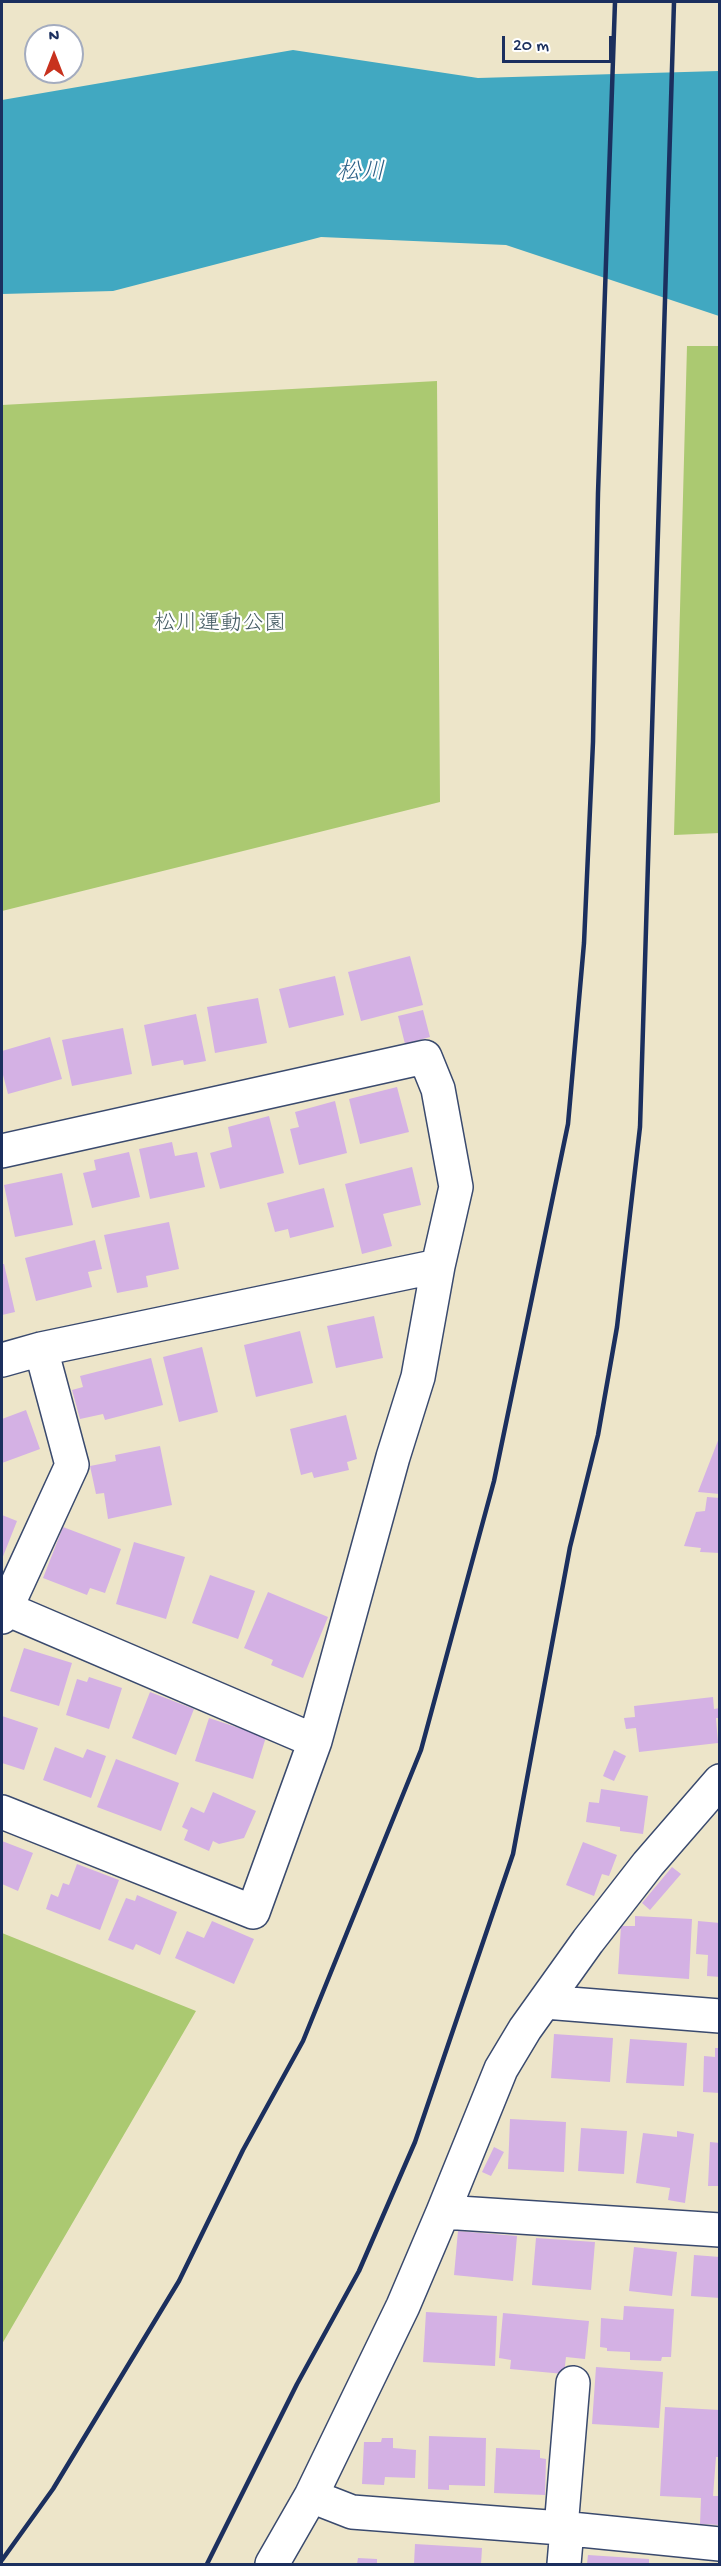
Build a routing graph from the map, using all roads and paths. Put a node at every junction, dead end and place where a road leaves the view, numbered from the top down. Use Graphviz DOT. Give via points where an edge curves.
graph roads {
  1 [pos="2,1151"];
  2 [pos="438,1266"];
  3 [pos="41,1349"];
  4 [pos="2,1360"];
  5 [pos="3,1611"];
  6 [pos="315,1741"];
  7 [pos="720,1781"];
  8 [pos="2,1812"];
  9 [pos="545,2002"];
  10 [pos="720,2016"];
  11 [pos="443,2212"];
  12 [pos="720,2230"];
  13 [pos="573,2383"];
  14 [pos="311,2496"];
  15 [pos="564,2528"];
  16 [pos="720,2544"];
  17 [pos="272,2565"];
  18 [pos="564,2565"];
  1 -- 2 [label="street" via="425,1057 438,1089 456,1186"];
  2 -- 3 [label="street"];
  2 -- 6 [label="street" via="418,1377"];
  3 -- 4 [label="street"];
  3 -- 5 [label="street" via="72,1466"];
  5 -- 6 [label="street"];
  6 -- 8 [label="street" via="253,1912"];
  7 -- 9 [label="street" via="648,1864"];
  9 -- 10 [label="street"];
  9 -- 11 [label="street" via="501,2069"];
  11 -- 12 [label="street"];
  11 -- 14 [label="street" via="403,2306"];
  13 -- 15 [label="street"];
  14 -- 15 [label="street" via="352,2512"];
  14 -- 17 [label="street"];
  15 -- 16 [label="street"];
  15 -- 18 [label="street"];
}
